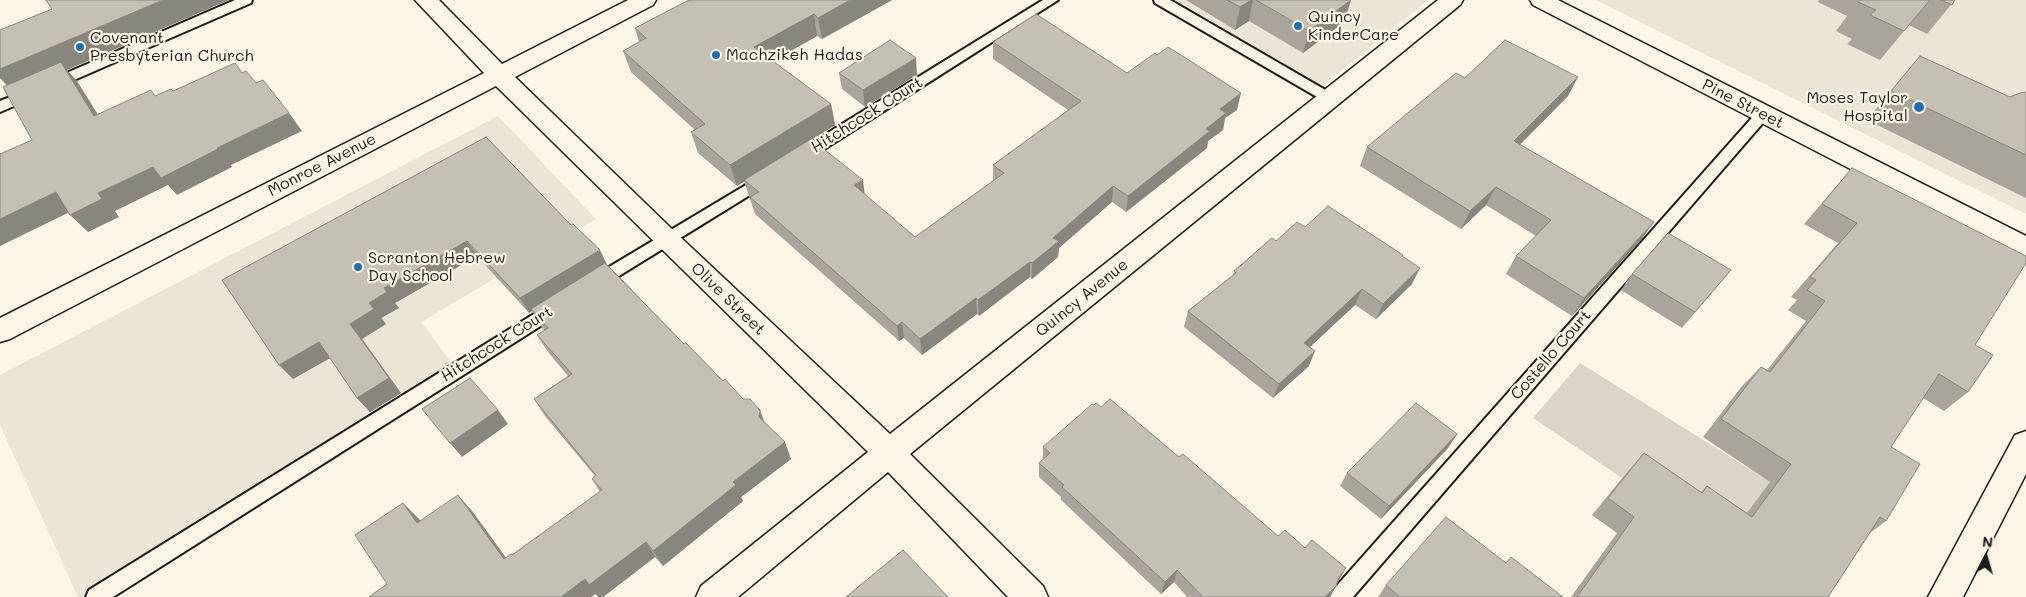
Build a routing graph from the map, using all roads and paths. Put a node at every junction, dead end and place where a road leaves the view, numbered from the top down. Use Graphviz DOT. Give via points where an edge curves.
graph roads {
  1 [pos="246,0"];
  2 [pos="426,0"];
  3 [pos="645,0"];
  4 [pos="1052,0"];
  5 [pos="1160,0"];
  6 [pos="1452,0"];
  7 [pos="1541,0"];
  8 [pos="499,75"];
  9 [pos="1330,98"];
  10 [pos="0,107"];
  11 [pos="1762,114"];
  12 [pos="792,162"];
  13 [pos="776,172"];
  14 [pos="667,240"];
  15 [pos="2026,248"];
  16 [pos="582,291"];
  17 [pos="566,302"];
  18 [pos="0,331"];
  19 [pos="2026,444"];
  20 [pos="889,453"];
  21 [pos="96,597"];
  22 [pos="713,597"];
  23 [pos="1031,597"];
  24 [pos="1340,597"];
  25 [pos="1945,597"];
  1 -- 10 [label="lane"];
  2 -- 8 [label="street, Olive Street"];
  3 -- 8 [label="street, Monroe Avenue"];
  4 -- 12 [label="lane, Hitchcock Court"];
  5 -- 9 [label="lane"];
  6 -- 9 [label="street, Quincy Avenue"];
  7 -- 11 [label="street, Pine Street"];
  8 -- 14 [label="street, Olive Street"];
  8 -- 18 [label="street, Monroe Avenue"];
  9 -- 20 [label="street, Quincy Avenue"];
  11 -- 15 [label="street, Pine Street"];
  11 -- 24 [label="lane, Costello Court"];
  13 -- 14 [label="lane"];
  14 -- 16 [label="lane"];
  14 -- 20 [label="street, Olive Street"];
  17 -- 21 [label="lane, Hitchcock Court"];
  19 -- 25 [label="street"];
  20 -- 22 [label="street, Quincy Avenue"];
  20 -- 23 [label="street, Olive Street"];
}
